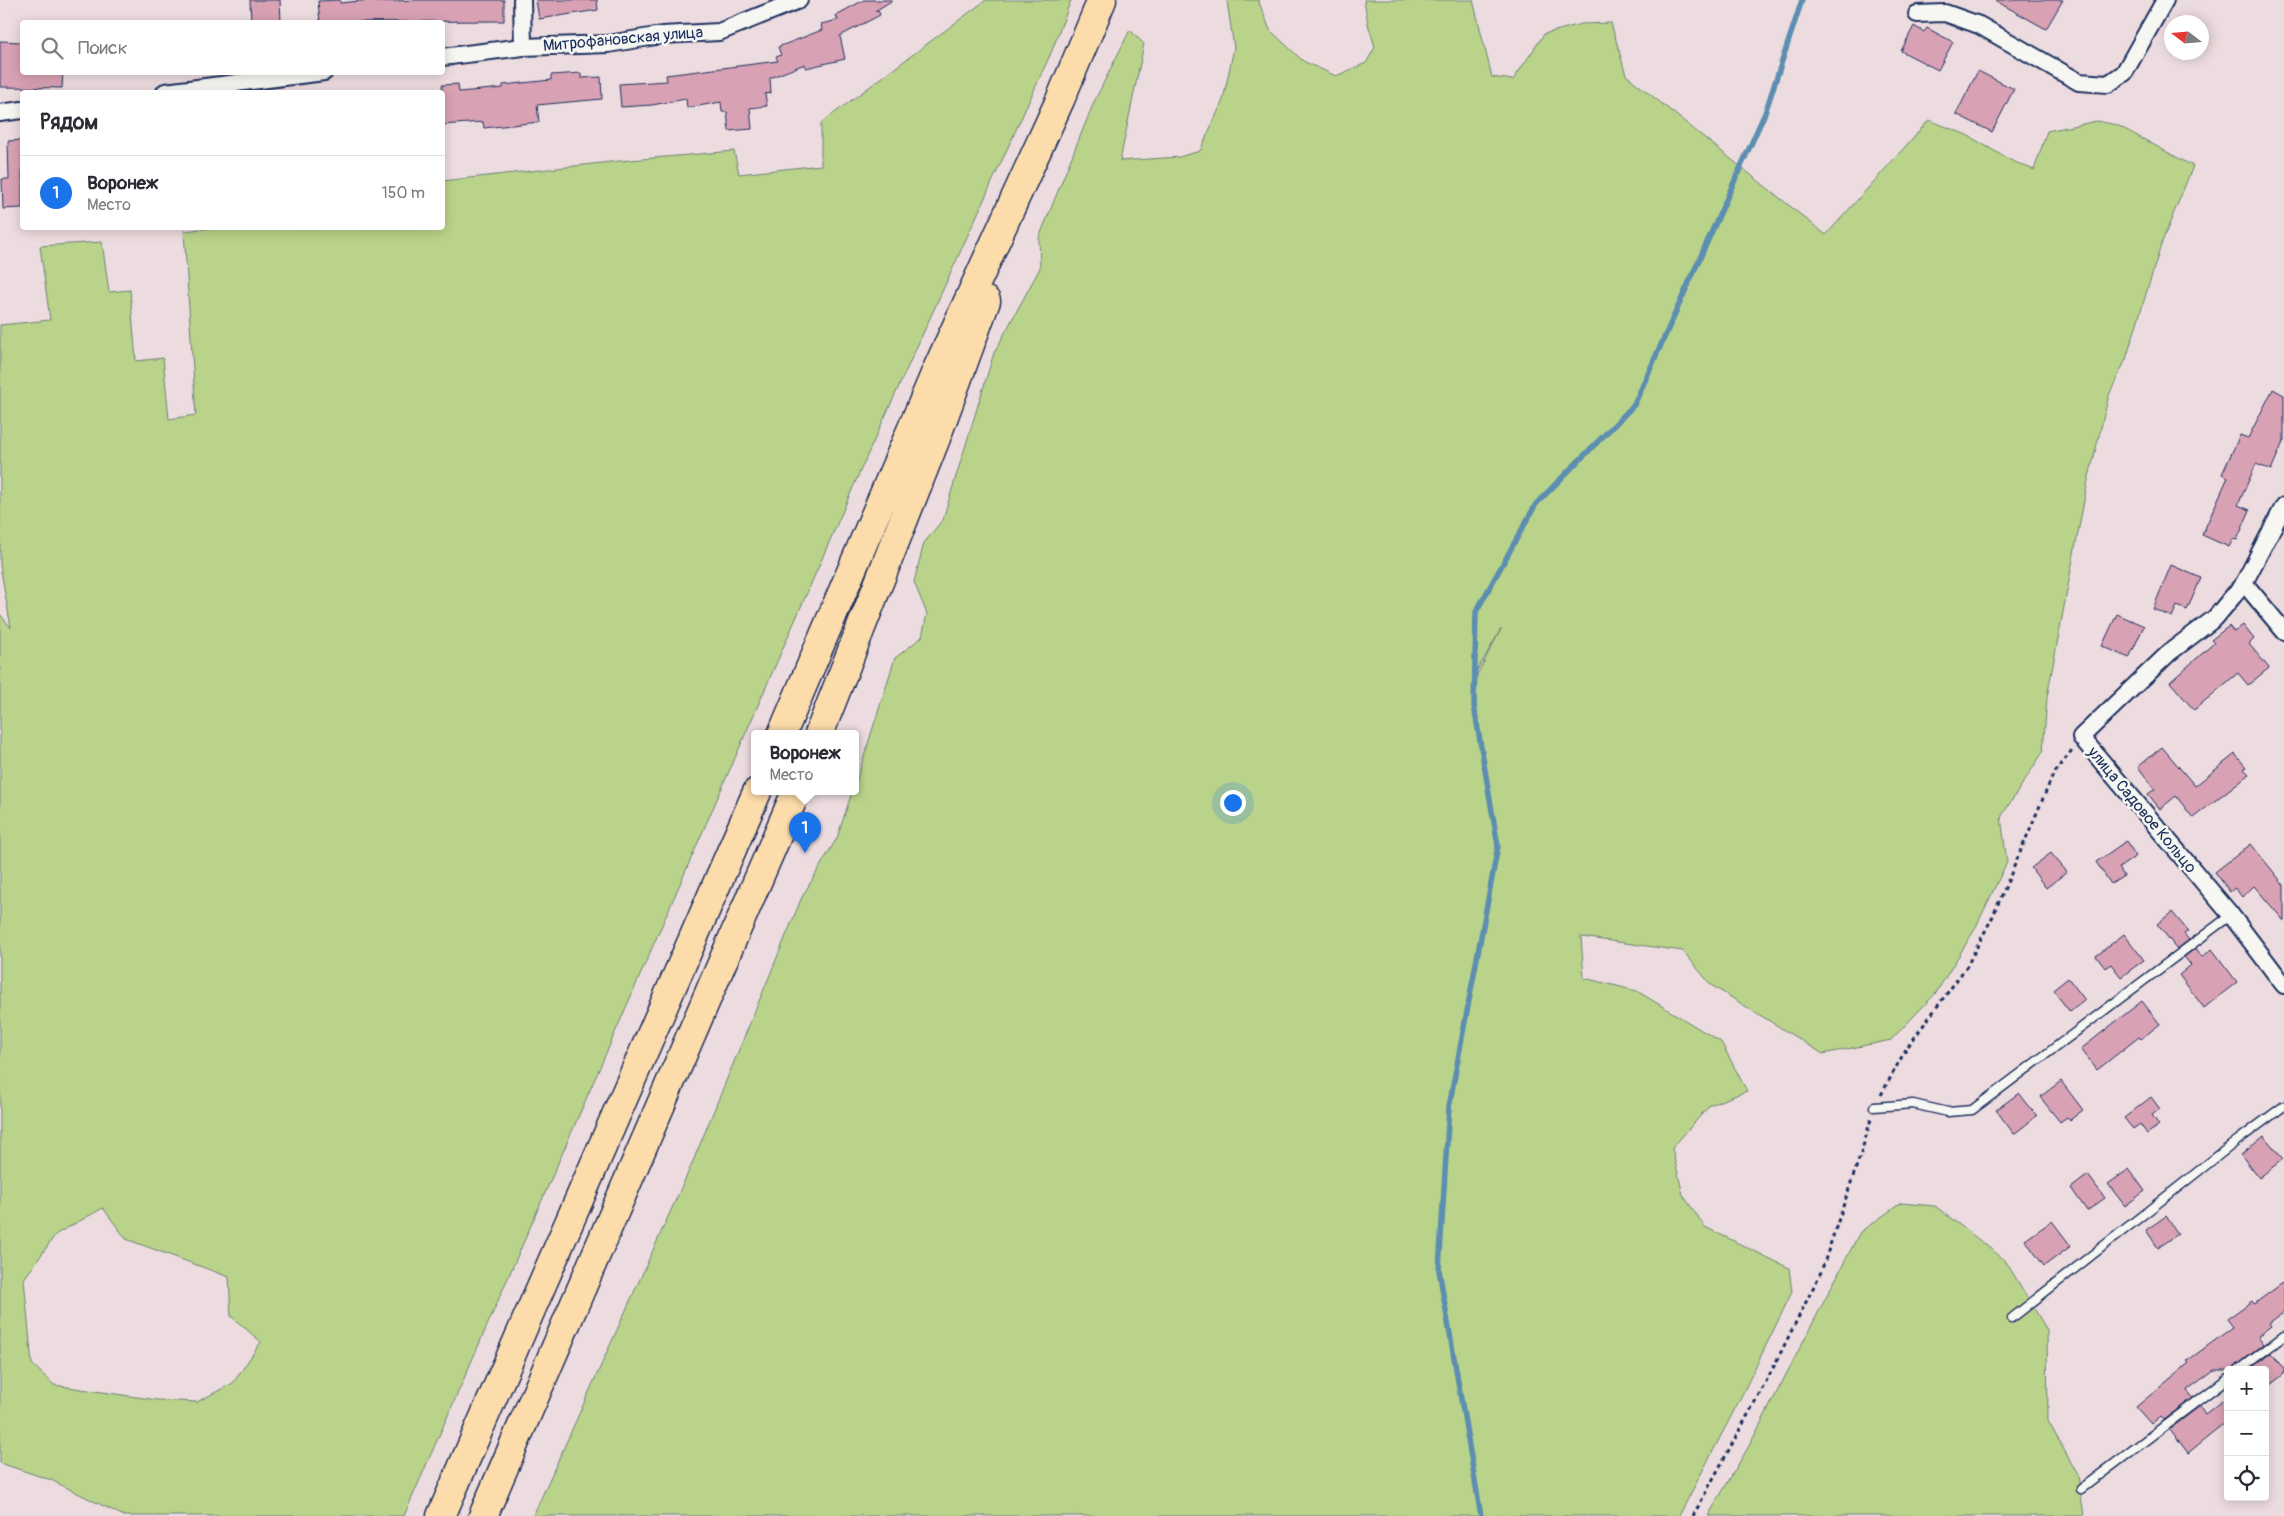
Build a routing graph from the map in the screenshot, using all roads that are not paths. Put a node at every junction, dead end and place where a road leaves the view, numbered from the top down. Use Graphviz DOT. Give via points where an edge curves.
graph roads {
  1 [pos="522,0"];
  2 [pos="799,0"];
  3 [pos="1102,0"];
  4 [pos="2165,0"];
  5 [pos="1917,14"];
  6 [pos="523,47"];
  7 [pos="445,58"];
  8 [pos="300,75"];
  9 [pos="181,90"];
  10 [pos="1060,100"];
  11 [pos="20,110"];
  12 [pos="0,113"];
  13 [pos="2284,506"];
  14 [pos="2244,583"];
  15 [pos="2284,631"];
  16 [pos="784,730"];
  17 [pos="821,730"];
  18 [pos="756,795"];
  19 [pos="795,795"];
  20 [pos="2231,914"];
  21 [pos="2284,985"];
  22 [pos="2284,1106"];
  23 [pos="1874,1107"];
  24 [pos="2012,1318"];
  25 [pos="2284,1336"];
  26 [pos="2244,1366"];
  27 [pos="2224,1381"];
  28 [pos="2081,1489"];
  29 [pos="441,1516"];
  30 [pos="483,1516"];
  1 -- 6 [label="street"];
  2 -- 6 [label="street, Митрофановская улица" via="719,32 662,35 608,44"];
  3 -- 10 [label="highway"];
  4 -- 5 [label="street" via="2124,73 2108,84 2079,82 1979,25 1945,13"];
  6 -- 7 [label="street, Митрофановская улица"];
  8 -- 9 [label="street"];
  10 -- 16 [label="highway" via="938,367"];
  10 -- 17 [label="highway" via="936,438"];
  11 -- 12 [label="street"];
  13 -- 14 [label="street, улица Садовое Кольцо"];
  14 -- 15 [label="street"];
  14 -- 20 [label="street, улица Садовое Кольцо" via="2215,618 2170,652 2081,738"];
  18 -- 29 [label="highway"];
  19 -- 30 [label="highway"];
  20 -- 21 [label="street, улица Садовое Кольцо"];
  20 -- 23 [label="lane" via="1972,1110 1948,1112 1913,1104"];
  22 -- 24 [label="lane"];
  25 -- 26 [label="lane"];
  27 -- 28 [label="lane"];
}
